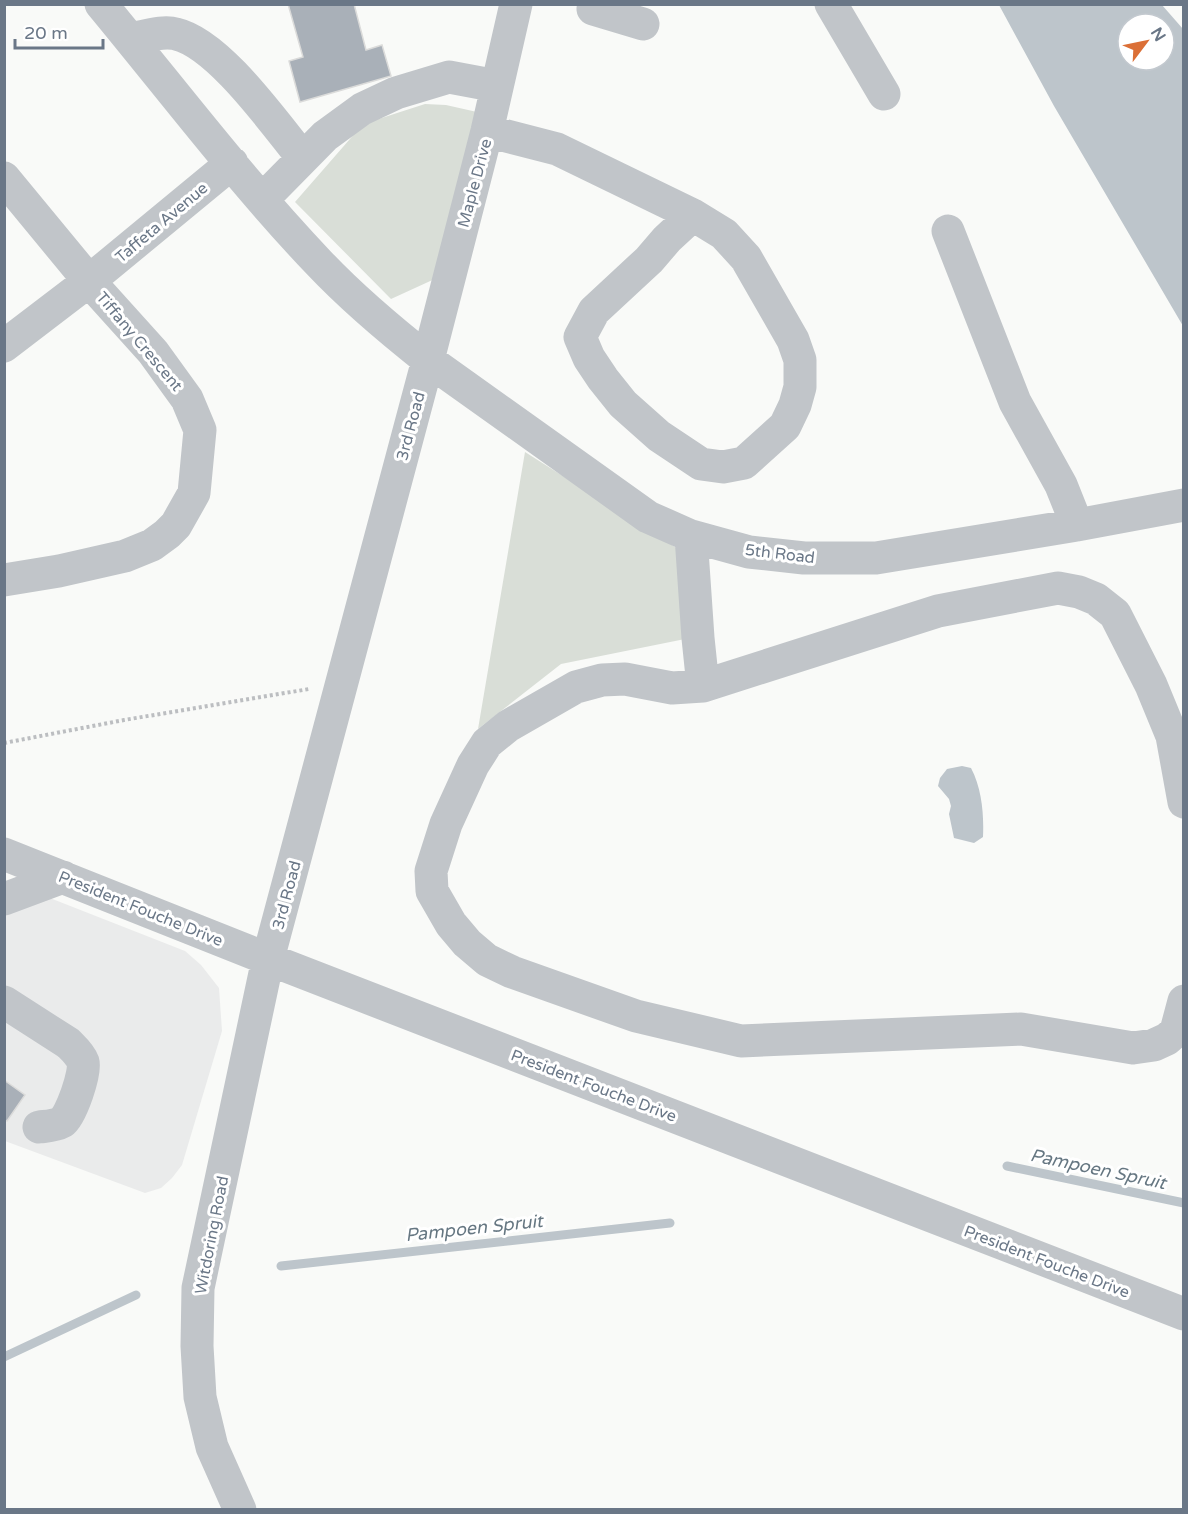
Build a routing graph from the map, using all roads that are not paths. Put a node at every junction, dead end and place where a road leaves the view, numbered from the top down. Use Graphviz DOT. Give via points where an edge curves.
graph roads {
  1 [pos="101,4"];
  2 [pos="516,4"];
  3 [pos="831,4"];
  4 [pos="587,6"];
  5 [pos="643,24"];
  6 [pos="130,39"];
  7 [pos="497,86"];
  8 [pos="884,94"];
  9 [pos="487,131"];
  10 [pos="303,158"];
  11 [pos="232,163"];
  12 [pos="4,178"];
  13 [pos="262,200"];
  14 [pos="693,215"];
  15 [pos="948,231"];
  16 [pos="89,281"];
  17 [pos="4,346"];
  18 [pos="428,360"];
  19 [pos="1184,505"];
  20 [pos="1077,525"];
  21 [pos="691,536"];
  22 [pos="4,580"];
  23 [pos="703,686"];
  24 [pos="1184,802"];
  25 [pos="4,854"];
  26 [pos="63,877"];
  27 [pos="4,899"];
  28 [pos="268,959"];
  29 [pos="1184,1001"];
  30 [pos="4,1002"];
  31 [pos="39,1126"];
  32 [pos="1184,1314"];
  33 [pos="240,1509"];
  1 -- 6 [label="street"];
  2 -- 7 [label="street, Maple Drive"];
  3 -- 8 [label="street"];
  4 -- 5 [label="street"];
  6 -- 10 [label="street" via="177,34 206,47"];
  6 -- 11 [label="street"];
  7 -- 9 [label="street, Maple Drive"];
  7 -- 10 [label="street" via="449,77 396,93 344,121"];
  9 -- 14 [label="street" via="557,149"];
  9 -- 18 [label="street, Maple Drive"];
  10 -- 13 [label="street"];
  11 -- 13 [label="street"];
  11 -- 16 [label="street, Taffeta Avenue"];
  12 -- 16 [label="street, Tiffany Crescent"];
  13 -- 18 [label="street" via="320,264"];
  14 -- 14 [label="street" via="724,234 746,258 793,340 800,360 800,387 785,426 744,463 723,467 701,464 659,436 623,404 589,358 580,337 594,311"];
  15 -- 20 [label="street" via="1015,402 1061,485"];
  16 -- 17 [label="street, Taffeta Avenue"];
  16 -- 22 [label="street, Tiffany Crescent" via="153,352 187,399 200,430 194,493 176,525 152,545 125,556"];
  18 -- 21 [label="street, 5th Road" via="648,517"];
  18 -- 28 [label="street, 3rd Road"];
  19 -- 20 [label="street, 5th Road"];
  20 -- 21 [label="street, 5th Road" via="876,558 804,558 749,552"];
  21 -- 23 [label="street"];
  23 -- 24 [label="street" via="938,611 1058,588 1079,592 1115,614 1151,685 1172,736"];
  23 -- 29 [label="street" via="672,688 625,679 602,680 576,687 508,726 487,743 447,824 431,871 432,891 467,943 487,960 512,972 636,1017 741,1041 1021,1029 1133,1048 1167,1039 1176,1030"];
  25 -- 26 [label="street, President Fouche Drive"];
  26 -- 27 [label="street"];
  26 -- 28 [label="street, President Fouche Drive"];
  28 -- 32 [label="street, President Fouche Drive"];
  28 -- 33 [label="street, Witdoring Road" via="198,1287 200,1397 212,1447"];
  30 -- 31 [label="street" via="68,1043 83,1061 84,1071 68,1116 58,1124"];
}
